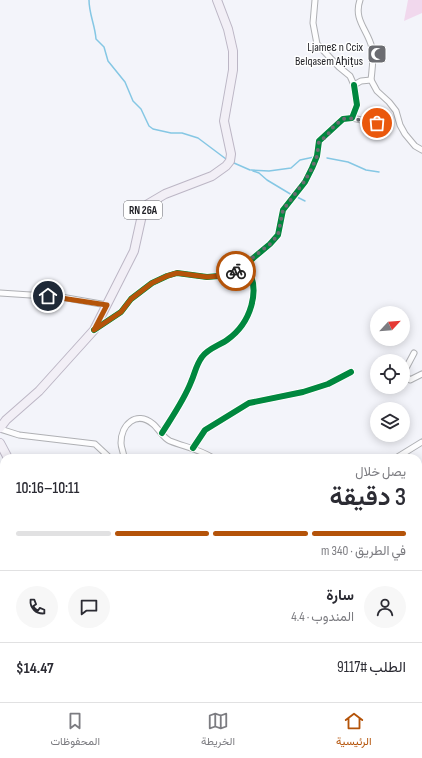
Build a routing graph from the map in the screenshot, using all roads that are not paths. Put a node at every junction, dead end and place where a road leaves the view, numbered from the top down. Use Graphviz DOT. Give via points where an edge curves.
graph roads {
  1 [pos="315,0"];
  2 [pos="360,0"];
  3 [pos="218,1"];
  4 [pos="371,80"];
  5 [pos="354,85"];
  6 [pos="352,118"];
  7 [pos="389,124"];
  8 [pos="422,150"];
  9 [pos="244,265"];
  10 [pos="0,293"];
  11 [pos="107,305"];
  12 [pos="94,330"];
  13 [pos="414,353"];
  14 [pos="351,372"];
  15 [pos="422,374"];
  16 [pos="0,429"];
  17 [pos="162,433"];
  18 [pos="422,442"];
  19 [pos="0,443"];
  20 [pos="193,448"];
  21 [pos="6,454"];
  22 [pos="106,454"];
  23 [pos="123,454"];
  24 [pos="205,454"];
  25 [pos="402,454"];
  1 -- 5 [label="street" via="313,23 317,44 350,76"];
  2 -- 4 [label="street" via="357,10 359,20 372,47"];
  3 -- 11 [label="main road, RN 26A" via="233,51 233,70 224,121 231,154 230,161 212,176 165,194 148,204 142,215 134,251"];
  4 -- 5 [label="street"];
  4 -- 8 [label="street" via="377,91 396,111 405,134"];
  5 -- 6 [label="street" via="357,105"];
  6 -- 7 [label="street"];
  6 -- 9 [label="street" via="343,119 319,141 312,168 283,210 278,235"];
  9 -- 12 [label="street" via="230,274 219,276 177,273 167,276 152,283 131,299 121,312"];
  9 -- 17 [label="street" via="254,286 250,310 238,331 204,354 197,364 191,383"];
  10 -- 11 [label="street" via="60,297"];
  11 -- 12 [label="main road, RN 26A"];
  12 -- 16 [label="main road, RN 26A" via="39,391 6,420"];
  13 -- 15 [label="street" via="405,370 406,376 410,380"];
  14 -- 20 [label="street" via="328,384 303,392 249,403 205,430"];
  16 -- 22 [label="street" via="19,435 95,444"];
  17 -- 20 [label="street" via="169,440"];
  17 -- 23 [label="street" via="145,419 132,419 122,436"];
  18 -- 25 [label="street"];
  19 -- 21 [label="main road"];
  20 -- 24 [label="street"];
}
